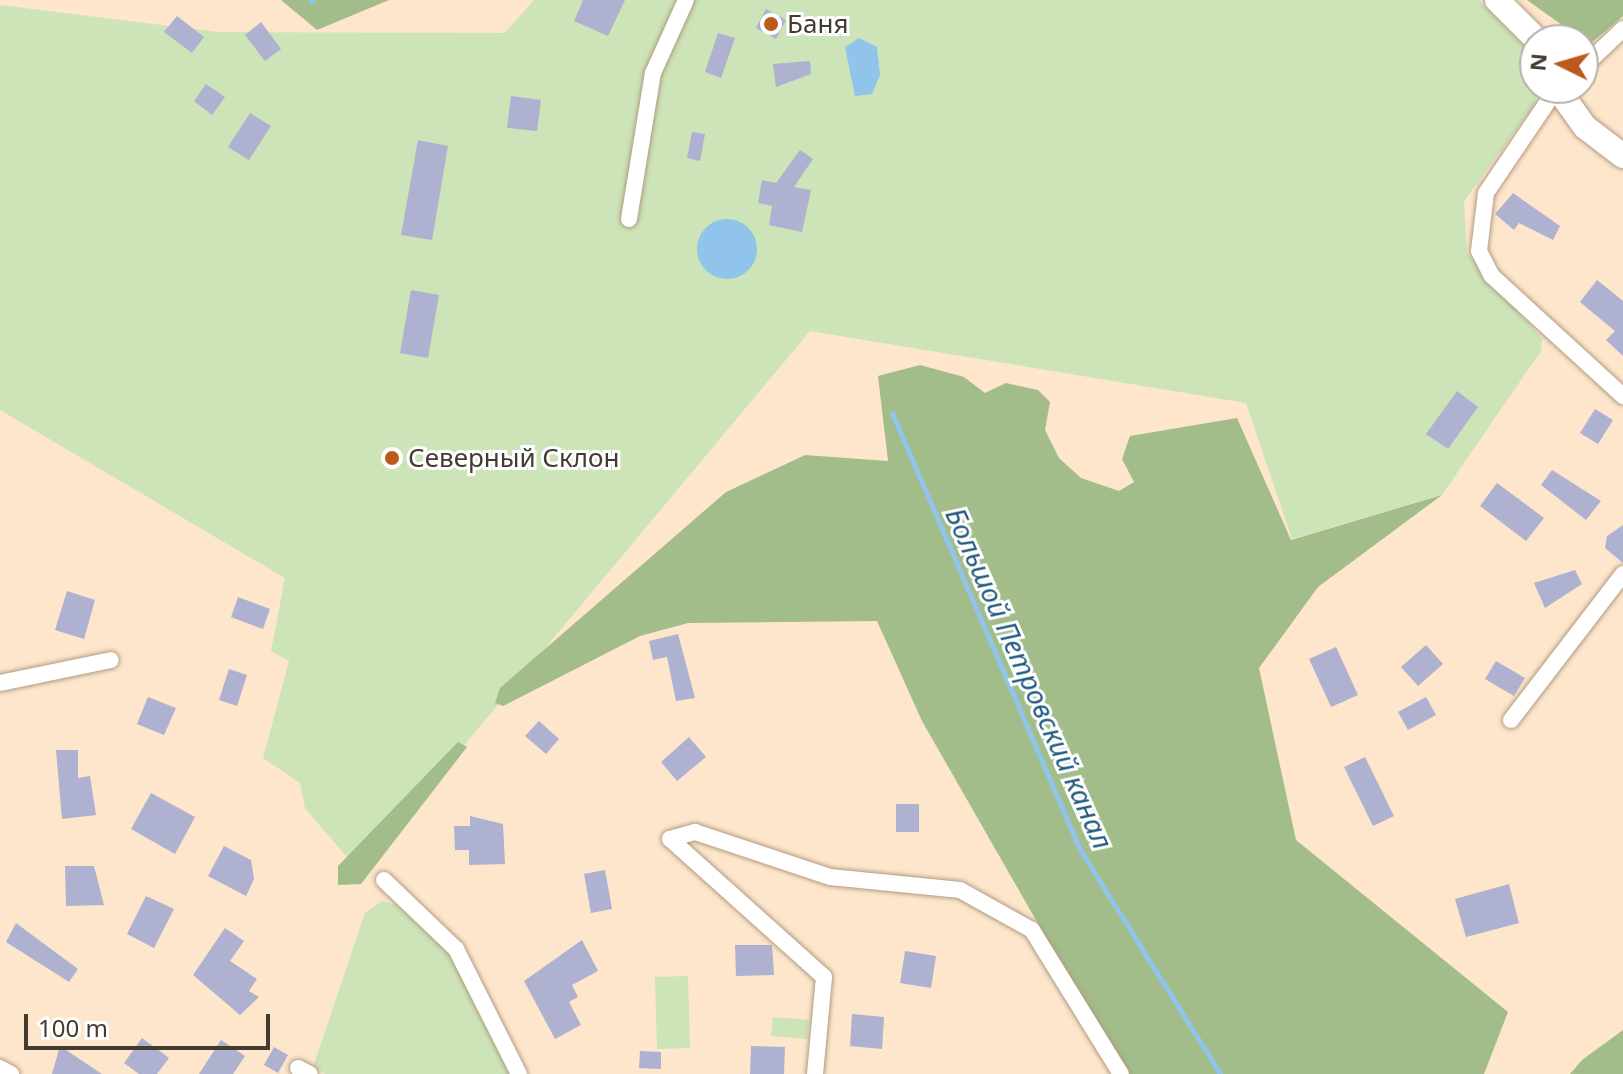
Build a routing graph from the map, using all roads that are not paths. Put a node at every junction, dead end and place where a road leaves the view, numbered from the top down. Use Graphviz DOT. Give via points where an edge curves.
graph roads {
  1 [pos="686,0"];
  2 [pos="1497,0"];
  3 [pos="1521,24"];
  4 [pos="1623,29"];
  5 [pos="1599,52"];
  6 [pos="1546,104"];
  7 [pos="1568,104"];
  8 [pos="1623,156"];
  9 [pos="629,219"];
  10 [pos="1623,396"];
  11 [pos="1623,574"];
  12 [pos="111,660"];
  13 [pos="0,683"];
  14 [pos="1511,720"];
  15 [pos="384,880"];
  16 [pos="0,1068"];
  17 [pos="11,1074"];
  18 [pos="519,1074"];
  19 [pos="815,1074"];
  20 [pos="1121,1074"];
  1 -- 9 [label="street" via="653,73"];
  2 -- 3 [label="street"];
  4 -- 5 [label="street"];
  6 -- 10 [label="street" via="1486,193 1479,251 1492,276"];
  7 -- 8 [label="street" via="1585,127"];
  11 -- 14 [label="street"];
  12 -- 13 [label="street"];
  15 -- 18 [label="street" via="456,949"];
  16 -- 17 [label="street"];
  19 -- 20 [label="street" via="824,977 670,839 695,832 830,877 960,890 1032,930"];
}
